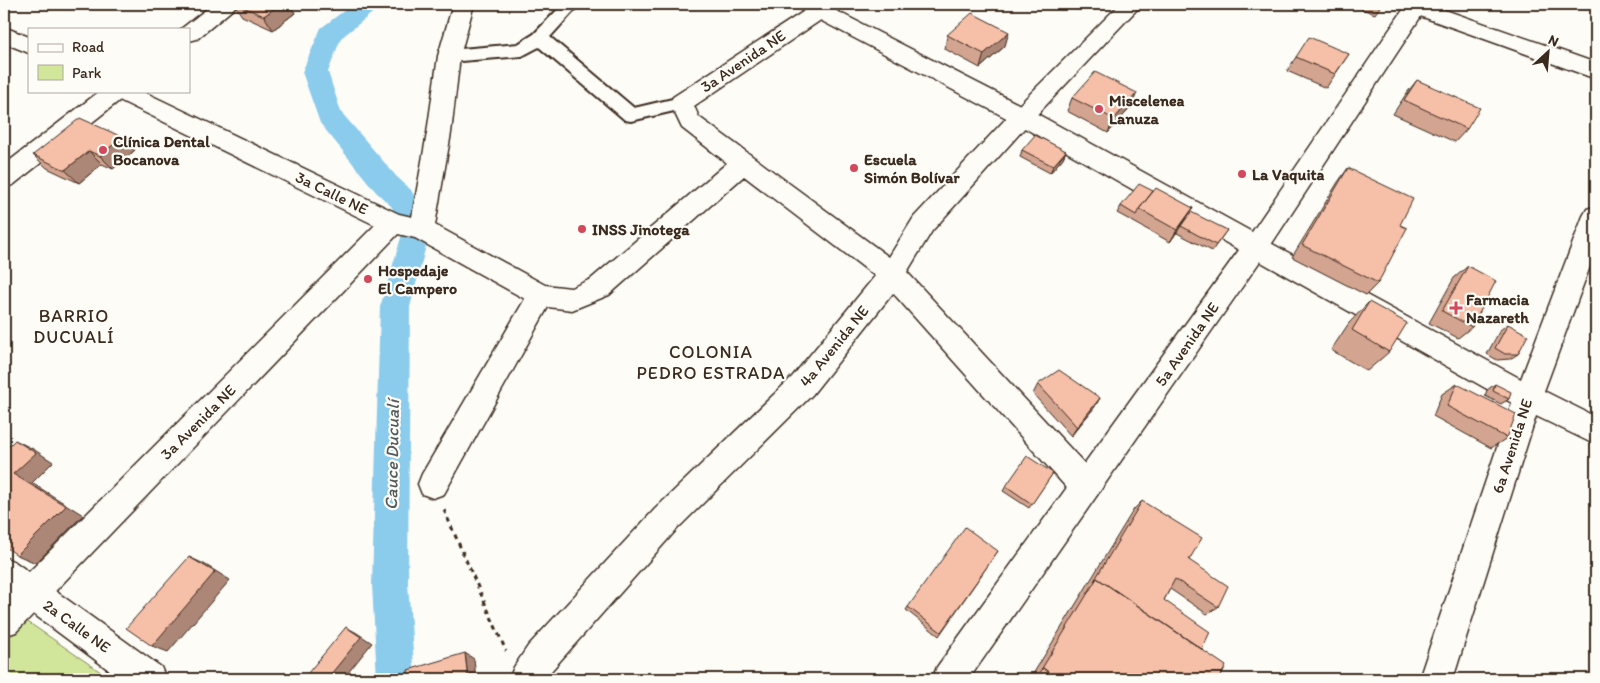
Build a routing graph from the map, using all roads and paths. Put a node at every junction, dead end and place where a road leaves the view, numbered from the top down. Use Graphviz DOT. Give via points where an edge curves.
graph roads {
  1 [pos="226,4"];
  2 [pos="463,4"];
  3 [pos="572,4"];
  4 [pos="1132,4"];
  5 [pos="818,6"];
  6 [pos="1417,6"];
  7 [pos="190,33"];
  8 [pos="4,34"];
  9 [pos="540,38"];
  10 [pos="28,46"];
  11 [pos="450,56"];
  12 [pos="1596,71"];
  13 [pos="115,92"];
  14 [pos="123,92"];
  15 [pos="681,103"];
  16 [pos="1022,116"];
  17 [pos="743,163"];
  18 [pos="4,178"];
  19 [pos="1596,216"];
  20 [pos="394,223"];
  21 [pos="422,230"];
  22 [pos="1256,247"];
  23 [pos="892,274"];
  24 [pos="541,295"];
  25 [pos="1528,397"];
  26 [pos="1596,432"];
  27 [pos="433,484"];
  28 [pos="1085,486"];
  29 [pos="4,573"];
  30 [pos="30,592"];
  31 [pos="4,620"];
  32 [pos="507,653"];
  33 [pos="149,679"];
  34 [pos="526,679"];
  35 [pos="949,679"];
  36 [pos="1436,679"];
  1 -- 7 [label="street"];
  2 -- 11 [label="street"];
  3 -- 9 [label="street"];
  4 -- 16 [label="street, 4a Avenida NE"];
  5 -- 15 [label="street, 3a Avenida NE"];
  5 -- 16 [label="street"];
  6 -- 12 [label="street"];
  6 -- 22 [label="street, 5a Avenida NE"];
  8 -- 10 [label="street"];
  9 -- 11 [label="street" via="522,50"];
  9 -- 15 [label="street" via="631,115"];
  11 -- 21 [label="street"];
  13 -- 18 [label="street"];
  14 -- 20 [label="street, 3a Calle NE"];
  15 -- 17 [label="street" via="690,122"];
  16 -- 22 [label="street"];
  16 -- 23 [label="street, 4a Avenida NE" via="923,224"];
  17 -- 23 [label="street"];
  17 -- 24 [label="street" via="600,287 572,299"];
  19 -- 25 [label="street, 6a Avenida NE"];
  20 -- 21 [label="street, 3a Calle NE"];
  20 -- 30 [label="street, 3a Avenida NE"];
  21 -- 24 [label="street, 3a Calle NE"];
  22 -- 25 [label="street"];
  22 -- 28 [label="street, 5a Avenida NE"];
  23 -- 28 [label="street"];
  23 -- 34 [label="street, 4a Avenida NE" via="802,386 666,519 540,658"];
  24 -- 27 [label="street"];
  25 -- 26 [label="street"];
  25 -- 36 [label="street, 6a Avenida NE"];
  27 -- 32 [label="path"];
  28 -- 35 [label="street, 5a Avenida NE"];
  29 -- 30 [label="street, 2a Calle NE"];
  30 -- 31 [label="street, 3a Avenida NE"];
  30 -- 33 [label="street, 2a Calle NE"];
}
